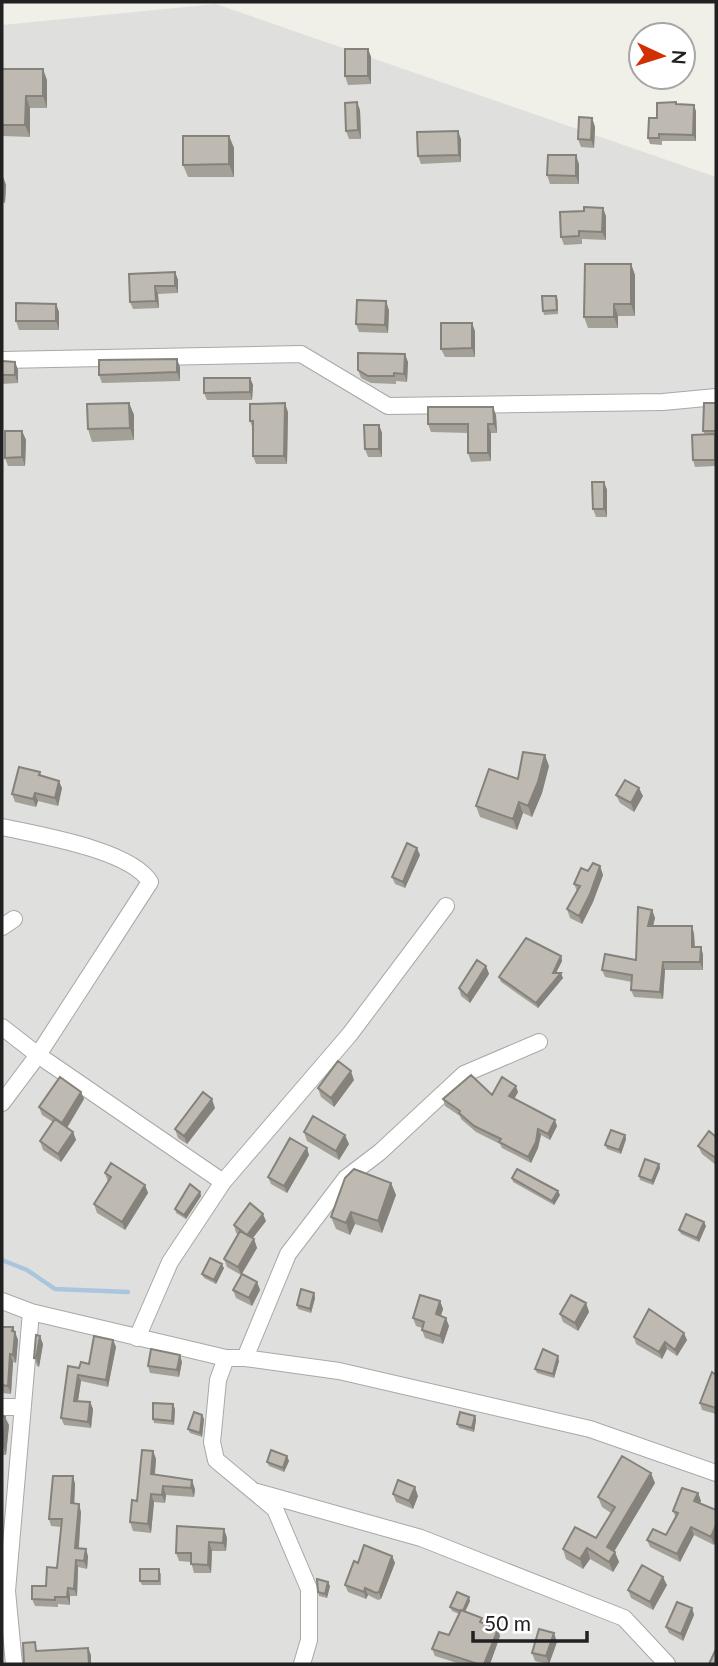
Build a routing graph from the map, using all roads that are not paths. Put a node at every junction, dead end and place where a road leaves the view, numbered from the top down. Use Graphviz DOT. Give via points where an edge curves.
graph roads {
  1 [pos="2,360"];
  2 [pos="716,397"];
  3 [pos="2,827"];
  4 [pos="446,906"];
  5 [pos="2,1027"];
  6 [pos="539,1042"];
  7 [pos="38,1055"];
  8 [pos="2,1103"];
  9 [pos="223,1182"];
  10 [pos="2,1301"];
  11 [pos="31,1312"];
  12 [pos="137,1338"];
  13 [pos="226,1358"];
  14 [pos="245,1358"];
  15 [pos="2,1407"];
  16 [pos="22,1407"];
  17 [pos="716,1473"];
  18 [pos="257,1492"];
  19 [pos="14,1664"];
  20 [pos="302,1664"];
  21 [pos="667,1664"];
  1 -- 2 [label="street" via="301,354 388,406 663,402"];
  3 -- 7 [label="street" via="88,846 139,869 150,882"];
  4 -- 9 [label="street" via="350,1034"];
  5 -- 7 [label="street"];
  6 -- 14 [label="street" via="464,1074 346,1178 288,1254"];
  7 -- 8 [label="street"];
  7 -- 9 [label="street"];
  9 -- 12 [label="street" via="170,1262"];
  10 -- 11 [label="street"];
  11 -- 12 [label="street"];
  11 -- 16 [label="street"];
  12 -- 13 [label="street"];
  13 -- 14 [label="street"];
  13 -- 18 [label="street" via="218,1380 212,1442 216,1460"];
  14 -- 17 [label="street" via="340,1371 590,1429"];
  15 -- 16 [label="street"];
  16 -- 19 [label="street" via="7,1591"];
  18 -- 20 [label="street" via="275,1509 309,1589 309,1640"];
  18 -- 21 [label="street" via="421,1538 624,1618"];
}
